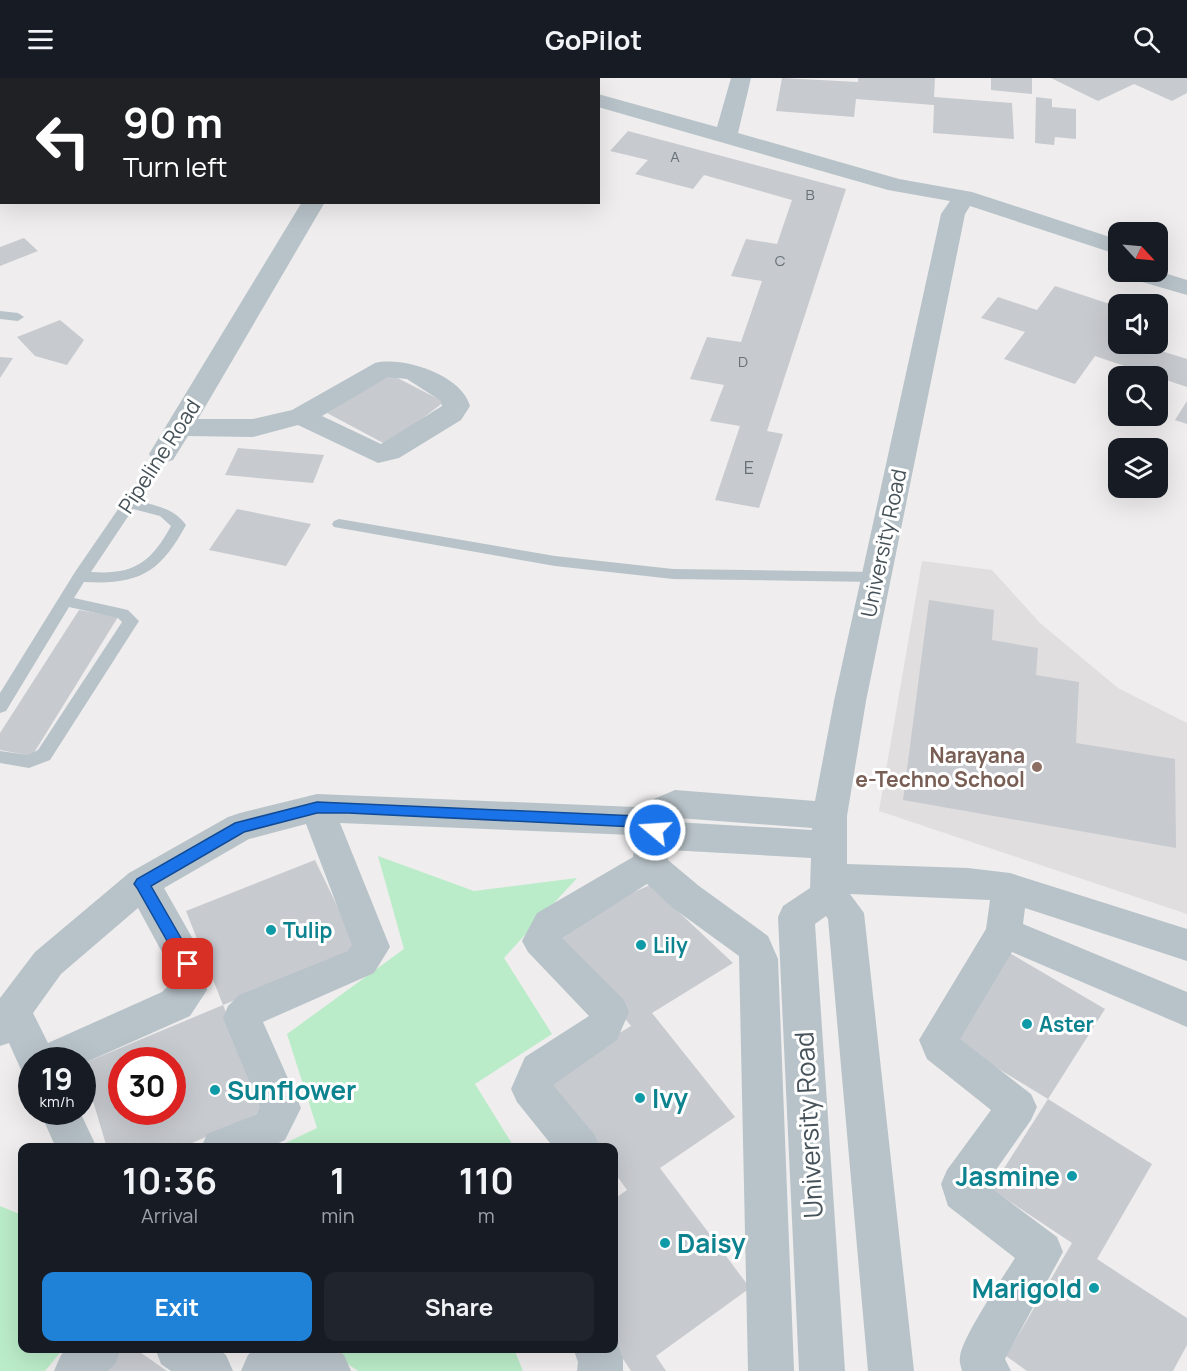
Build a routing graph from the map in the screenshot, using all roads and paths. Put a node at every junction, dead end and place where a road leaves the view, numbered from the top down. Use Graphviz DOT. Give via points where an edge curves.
graph roads {
  1 [pos="741,78"];
  2 [pos="600,101"];
  3 [pos="726,135"];
  4 [pos="313,204"];
  5 [pos="958,205"];
  6 [pos="1108,245"];
  7 [pos="1108,263"];
  8 [pos="1168,264"];
  9 [pos="1187,271"];
  10 [pos="1167,282"];
  11 [pos="1187,288"];
  12 [pos="0,315"];
  13 [pos="18,317"];
  14 [pos="301,416"];
  15 [pos="180,427"];
  16 [pos="163,454"];
  17 [pos="130,503"];
  18 [pos="339,524"];
  19 [pos="80,576"];
  20 [pos="875,578"];
  21 [pos="65,601"];
  22 [pos="0,707"];
  23 [pos="0,757"];
  24 [pos="317,808"];
  25 [pos="650,832"];
  26 [pos="829,858"];
  27 [pos="142,884"];
  28 [pos="1010,888"];
  29 [pos="1004,932"];
  30 [pos="1187,945"];
  31 [pos="1187,1010"];
  32 [pos="6,1020"];
  33 [pos="26,1047"];
  34 [pos="80,1047"];
  35 [pos="66,1125"];
  36 [pos="75,1143"];
  37 [pos="233,1143"];
  38 [pos="576,1143"];
  39 [pos="94,1353"];
  40 [pos="184,1353"];
  41 [pos="598,1353"];
  42 [pos="77,1371"];
  43 [pos="210,1371"];
  44 [pos="264,1371"];
  45 [pos="328,1371"];
  46 [pos="600,1371"];
  47 [pos="771,1371"];
  48 [pos="822,1371"];
  49 [pos="891,1371"];
  50 [pos="988,1371"];
  1 -- 3 [label="street"];
  2 -- 3 [label="street"];
  3 -- 5 [label="street"];
  4 -- 15 [label="street, Pipeline Road"];
  5 -- 6 [label="street"];
  5 -- 7 [label="street"];
  5 -- 20 [label="street, University Road"];
  8 -- 9 [label="street"];
  10 -- 11 [label="street"];
  12 -- 13 [label="lane"];
  14 -- 14 [label="street" via="384,369 414,372 454,397 456,406 451,414 389,452 378,454"];
  14 -- 15 [label="street" via="253,428"];
  15 -- 16 [label="street, Pipeline Road"];
  16 -- 17 [label="lane, Pipeline Road"];
  17 -- 19 [label="lane, Pipeline Road"];
  17 -- 19 [label="lane" via="165,513 179,525 173,538 153,566 136,576"];
  18 -- 20 [label="lane" via="555,561 673,574"];
  19 -- 21 [label="lane, Pipeline Road"];
  20 -- 26 [label="street, University Road"];
  21 -- 22 [label="lane, Pipeline Road"];
  21 -- 23 [label="lane" via="123,614 130,621 44,755 29,762"];
  24 -- 25 [label="street"];
  24 -- 27 [label="street" via="240,827"];
  24 -- 37 [label="street" via="371,947 361,962 253,1007 242,1018 281,1108 271,1127"];
  25 -- 26 [label="street"];
  25 -- 38 [label="street" via="550,924 541,941 610,1012 603,1028 539,1070 531,1089"];
  25 -- 47 [label="street" via="686,897 755,947 759,959"];
  26 -- 28 [label="street"];
  26 -- 48 [label="street, University Road" via="796,917"];
  26 -- 49 [label="street" via="846,913"];
  27 -- 32 [label="street" via="48,963"];
  27 -- 34 [label="street" via="188,964 188,990 176,1004"];
  28 -- 29 [label="street"];
  28 -- 30 [label="street"];
  29 -- 31 [label="street"];
  29 -- 50 [label="street" via="938,1040 941,1047 1017,1107 962,1184 963,1192 1042,1252 982,1356 983,1367"];
  32 -- 33 [label="street"];
  35 -- 36 [label="street"];
  39 -- 42 [label="street"];
  40 -- 43 [label="street"];
  41 -- 46 [label="street"];
  44 -- 45 [label="street" via="283,1353 303,1353"];
}
